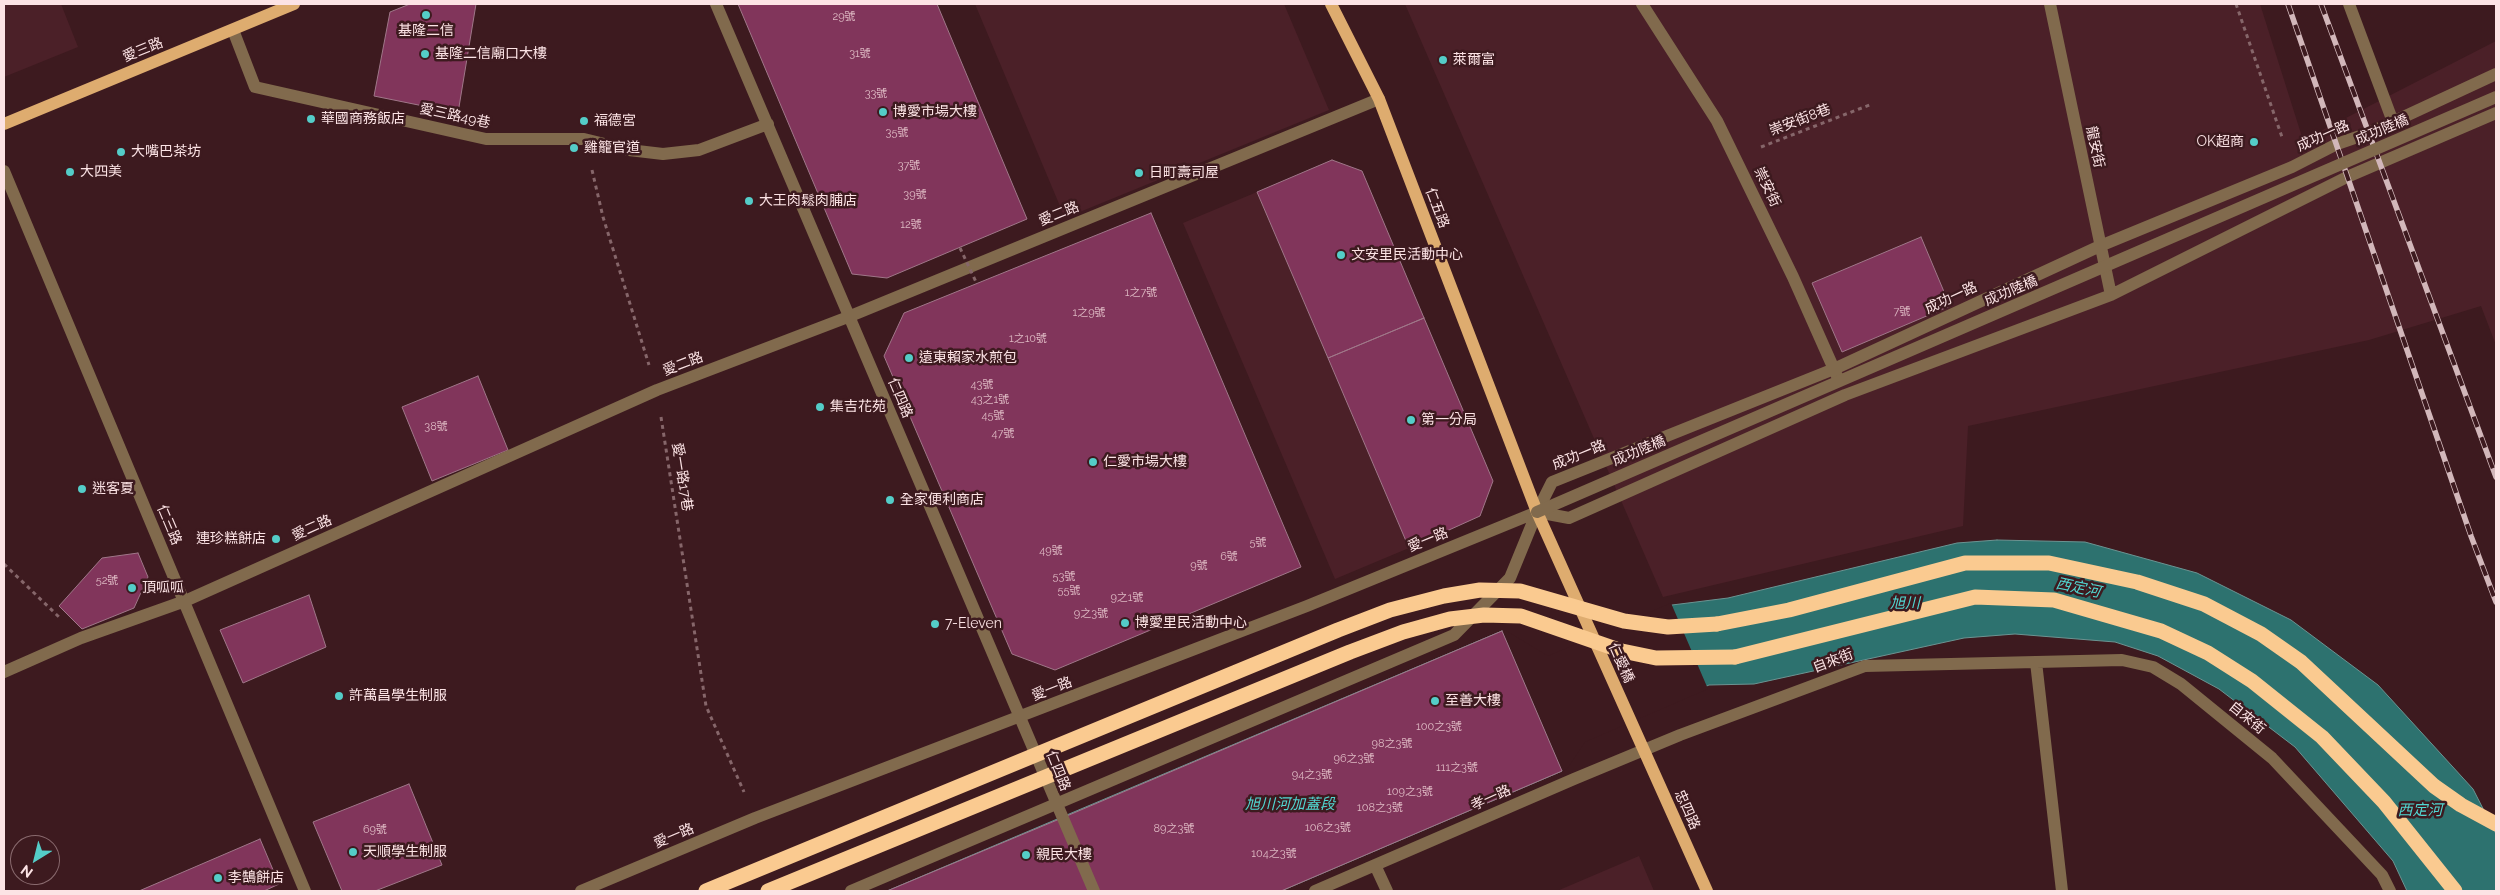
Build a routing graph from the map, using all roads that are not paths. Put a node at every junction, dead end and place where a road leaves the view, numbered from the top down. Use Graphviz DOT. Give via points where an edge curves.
graph roads {
  1 [pos="294,4"];
  2 [pos="716,4"];
  3 [pos="1331,4"];
  4 [pos="1642,4"];
  5 [pos="2050,4"];
  6 [pos="2349,4"];
  7 [pos="233,30"];
  8 [pos="2496,74"];
  9 [pos="2496,98"];
  10 [pos="1379,99"];
  11 [pos="2496,113"];
  12 [pos="2393,122"];
  13 [pos="4,124"];
  14 [pos="768,124"];
  15 [pos="4,171"];
  16 [pos="2100,246"];
  17 [pos="2111,295"];
  18 [pos="848,317"];
  19 [pos="1834,369"];
  20 [pos="1845,394"];
  21 [pos="1537,512"];
  22 [pos="185,601"];
  23 [pos="2036,662"];
  24 [pos="4,672"];
  25 [pos="1020,717"];
  26 [pos="1680,735"];
  27 [pos="1642,746"];
  28 [pos="1056,804"];
  29 [pos="2496,824"];
  30 [pos="1376,865"];
  31 [pos="305,891"];
  32 [pos="581,891"];
  33 [pos="706,891"];
  34 [pos="768,891"];
  35 [pos="851,891"];
  36 [pos="1094,891"];
  37 [pos="1315,891"];
  38 [pos="1387,891"];
  39 [pos="1707,891"];
  40 [pos="2062,891"];
  41 [pos="2390,891"];
  42 [pos="2455,891"];
  1 -- 7 [label="main road, 愛三路"];
  2 -- 14 [label="street, 仁四路"];
  3 -- 10 [label="main road, 仁五路"];
  4 -- 19 [label="street, 崇安街" via="1718,121"];
  5 -- 16 [label="street, 龍安街"];
  6 -- 12 [label="street"];
  7 -- 13 [label="main road, 愛三路"];
  7 -- 14 [label="street, 愛三路49巷" via="255,87 486,139 584,139 629,150 664,154 699,150"];
  8 -- 12 [label="street, 成功一路"];
  9 -- 21 [label="street, 成功陸橋, bridge"];
  10 -- 18 [label="street, 愛二路"];
  10 -- 21 [label="main road, 仁五路"];
  11 -- 17 [label="street" via="2347,177"];
  12 -- 16 [label="street, 成功一路"];
  14 -- 18 [label="street, 仁四路"];
  15 -- 22 [label="street, 仁三路"];
  16 -- 17 [label="street, 龍安街"];
  16 -- 19 [label="street, 成功一路"];
  17 -- 20 [label="street"];
  18 -- 22 [label="street, 愛二路" via="657,390"];
  18 -- 25 [label="street, 仁四路"];
  19 -- 20 [label="street, 崇安街"];
  19 -- 21 [label="street, 成功一路" via="1552,482"];
  20 -- 21 [label="street" via="1569,518"];
  21 -- 25 [label="street, 愛一路" via="1307,606"];
  21 -- 27 [label="main road, 仁愛橋, bridge"];
  21 -- 28 [label="street" via="1510,578 1454,635"];
  22 -- 24 [label="street, 愛二路" via="81,638"];
  22 -- 31 [label="street, 仁三路"];
  23 -- 26 [label="street, 自來街" via="1865,666"];
  23 -- 40 [label="street"];
  23 -- 41 [label="street, 自來街" via="2122,660 2153,667 2181,684 2272,758 2382,875"];
  25 -- 28 [label="street, 仁四路"];
  25 -- 32 [label="street, 愛一路" via="756,818"];
  26 -- 27 [label="street, 孝一路"];
  27 -- 30 [label="street, 孝一路"];
  27 -- 39 [label="main road, 忠四路"];
  28 -- 35 [label="street"];
  28 -- 36 [label="street, 仁四路"];
  29 -- 33 [label="highway, bridge" via="2434,786 2301,662 2261,634 2204,604 2136,582 2049,563 1965,563 1789,610 1717,624 1668,627 1624,621 1520,590 1480,590 1390,610"];
  30 -- 37 [label="street, 孝一路"];
  30 -- 38 [label="street"];
  34 -- 42 [label="highway, bridge" via="1350,652 1450,619 1484,615 1521,616 1622,651 1656,658 1735,657 1975,597 2054,600 2160,631 2208,653 2252,681 2322,737 2384,802"];
}
